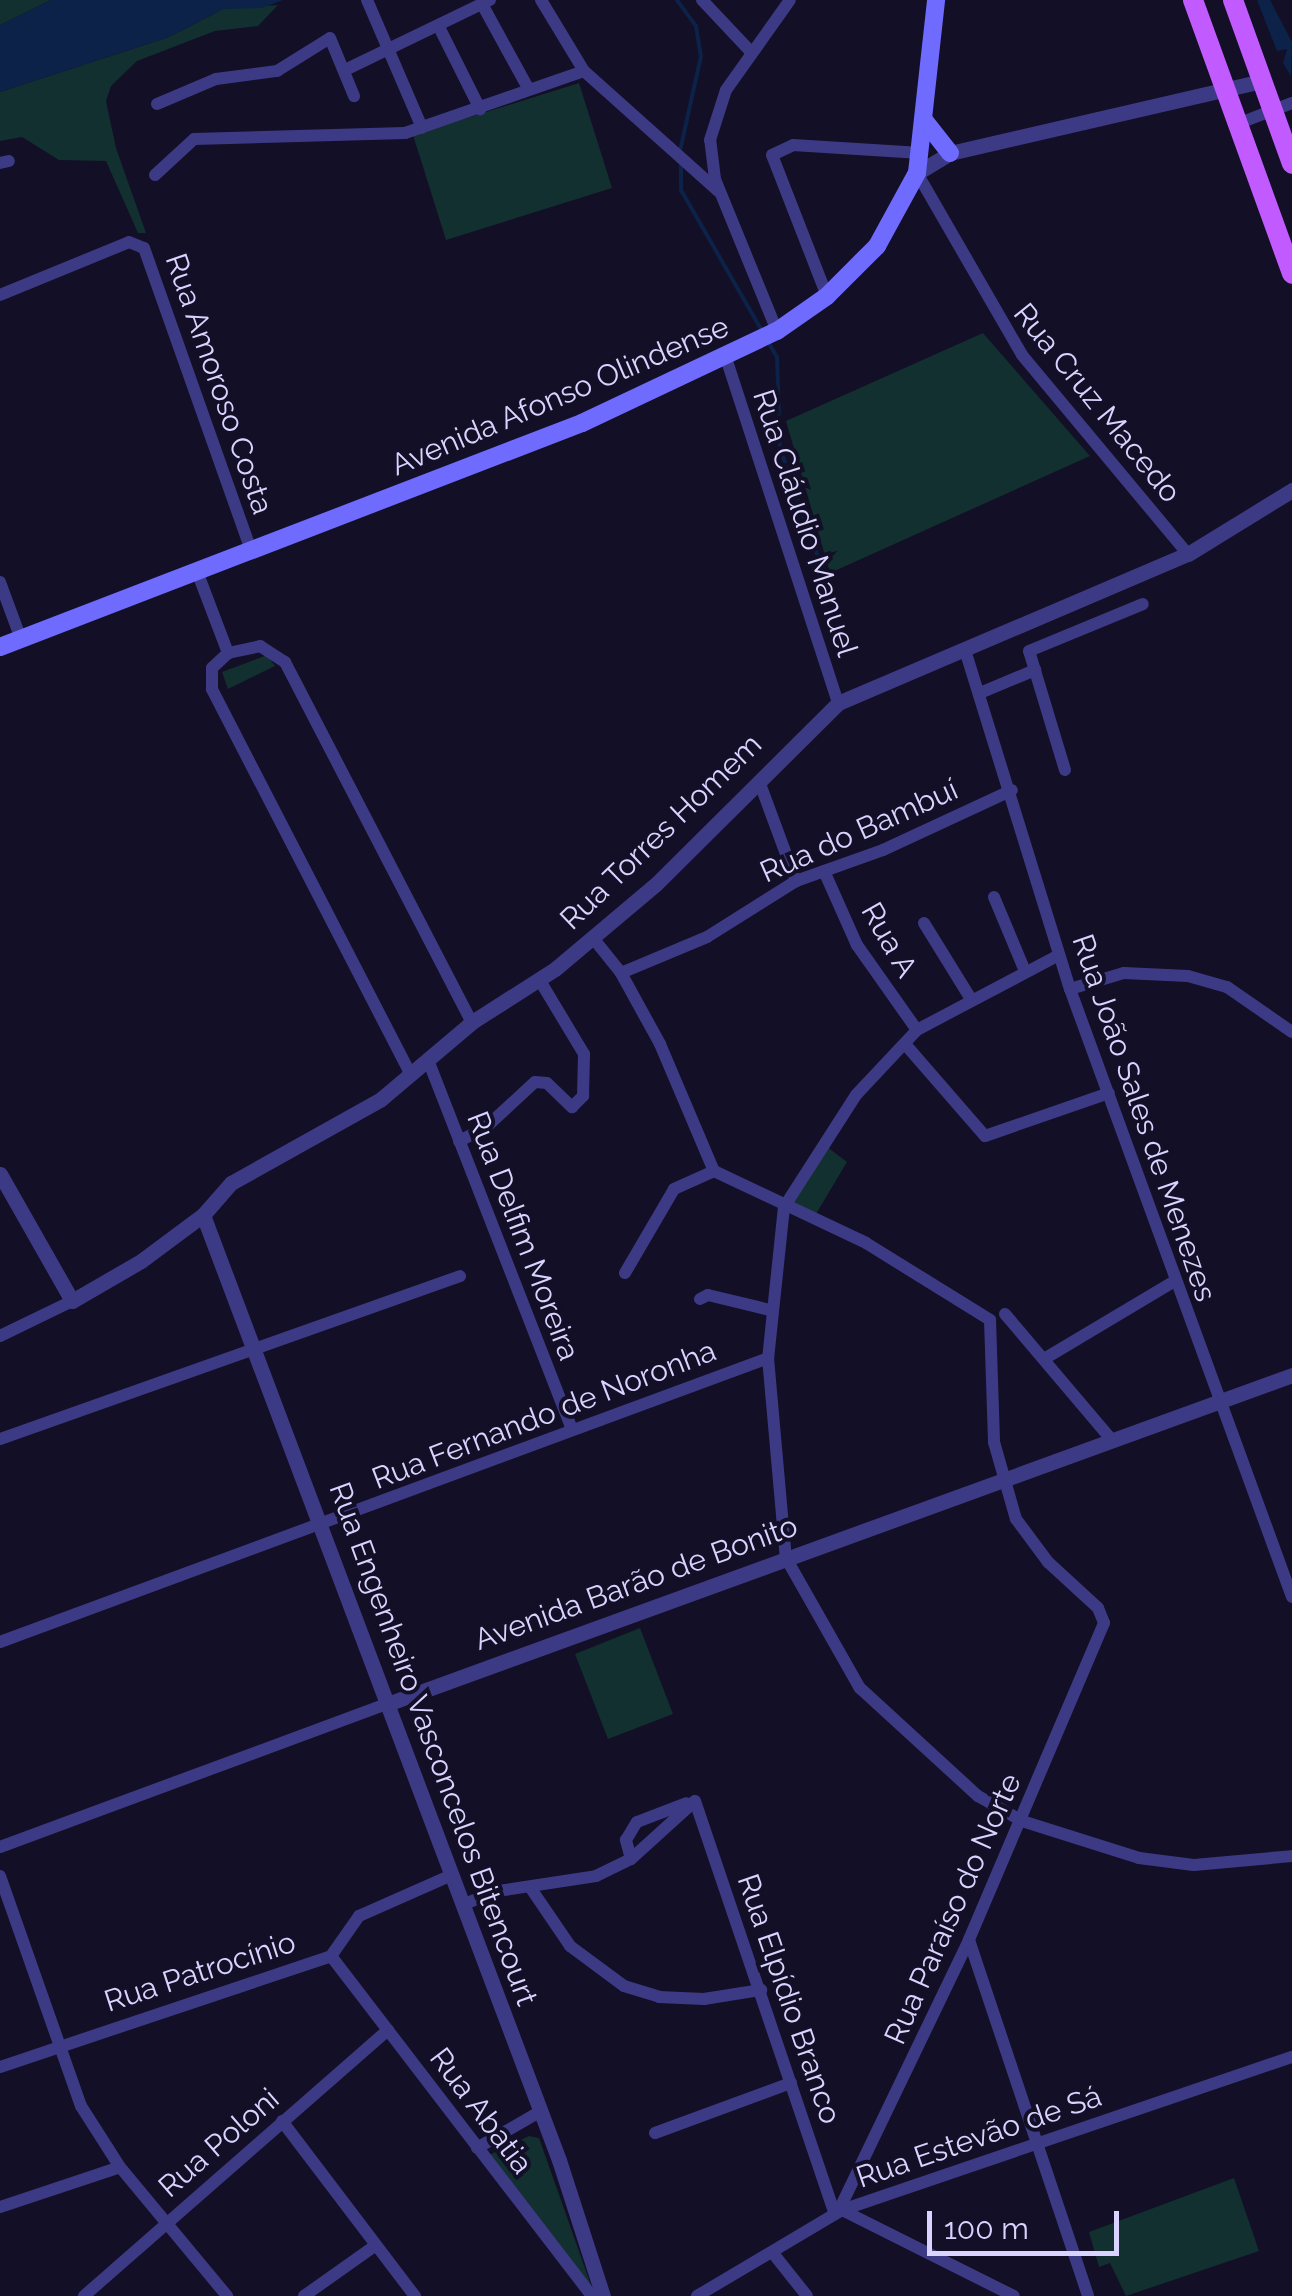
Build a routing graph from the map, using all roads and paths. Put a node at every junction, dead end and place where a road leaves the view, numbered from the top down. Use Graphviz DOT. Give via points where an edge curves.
graph roads {
  1 [pos="367,0"];
  2 [pos="541,0"];
  3 [pos="702,0"];
  4 [pos="790,0"];
  5 [pos="936,0"];
  6 [pos="1192,0"];
  7 [pos="1232,0"];
  8 [pos="486,2"];
  9 [pos="438,27"];
  10 [pos="392,51"];
  11 [pos="751,52"];
  12 [pos="345,70"];
  13 [pos="584,70"];
  14 [pos="1262,81"];
  15 [pos="528,88"];
  16 [pos="1225,91"];
  17 [pos="354,96"];
  18 [pos="157,104"];
  19 [pos="480,108"];
  20 [pos="1283,108"];
  21 [pos="924,119"];
  22 [pos="1238,124"];
  23 [pos="422,128"];
  24 [pos="921,153"];
  25 [pos="950,154"];
  26 [pos="1292,164"];
  27 [pos="917,173"];
  28 [pos="154,175"];
  29 [pos="719,192"];
  30 [pos="1292,274"];
  31 [pos="0,294"];
  32 [pos="827,296"];
  33 [pos="769,335"];
  34 [pos="726,358"];
  35 [pos="1292,490"];
  36 [pos="252,553"];
  37 [pos="1188,554"];
  38 [pos="198,574"];
  39 [pos="0,582"];
  40 [pos="1143,604"];
  41 [pos="22,639"];
  42 [pos="0,648"];
  43 [pos="965,650"];
  44 [pos="228,652"];
  45 [pos="1035,670"];
  46 [pos="980,693"];
  47 [pos="838,702"];
  48 [pos="1066,770"];
  49 [pos="759,781"];
  50 [pos="1012,790"];
  51 [pos="824,871"];
  52 [pos="796,880"];
  53 [pos="994,897"];
  54 [pos="924,922"];
  55 [pos="593,938"];
  56 [pos="1059,955"];
  57 [pos="1025,972"];
  58 [pos="621,973"];
  59 [pos="539,979"];
  60 [pos="1070,989"];
  61 [pos="972,998"];
  62 [pos="472,1022"];
  63 [pos="918,1030"];
  64 [pos="1292,1032"];
  65 [pos="905,1044"];
  66 [pos="428,1060"];
  67 [pos="410,1073"];
  68 [pos="1109,1093"];
  69 [pos="459,1141"];
  70 [pos="714,1171"];
  71 [pos="0,1174"];
  72 [pos="784,1207"];
  73 [pos="203,1215"];
  74 [pos="625,1272"];
  75 [pos="460,1276"];
  76 [pos="1176,1281"];
  77 [pos="700,1299"];
  78 [pos="72,1301"];
  79 [pos="770,1310"];
  80 [pos="1005,1314"];
  81 [pos="0,1336"];
  82 [pos="257,1349"];
  83 [pos="768,1358"];
  84 [pos="1044,1359"];
  85 [pos="1292,1375"];
  86 [pos="1218,1402"];
  87 [pos="572,1430"];
  88 [pos="0,1439"];
  89 [pos="1111,1439"];
  90 [pos="1002,1477"];
  91 [pos="321,1527"];
  92 [pos="786,1558"];
  93 [pos="1292,1597"];
  94 [pos="0,1642"];
  95 [pos="390,1703"];
  96 [pos="692,1802"];
  97 [pos="1022,1821"];
  98 [pos="0,1846"];
  99 [pos="1292,1856"];
  100 [pos="631,1859"];
  101 [pos="452,1875"];
  102 [pos="0,1876"];
  103 [pos="532,1890"];
  104 [pos="463,1905"];
  105 [pos="969,1940"];
  106 [pos="330,1956"];
  107 [pos="761,1990"];
  108 [pos="388,2030"];
  109 [pos="58,2046"];
  110 [pos="1292,2057"];
  111 [pos="0,2067"];
  112 [pos="792,2083"];
  113 [pos="541,2111"];
  114 [pos="282,2121"];
  115 [pos="656,2134"];
  116 [pos="1041,2142"];
  117 [pos="477,2148"];
  118 [pos="120,2167"];
  119 [pos="0,2207"];
  120 [pos="839,2212"];
  121 [pos="168,2221"];
  122 [pos="376,2244"];
  123 [pos="772,2252"];
  124 [pos="84,2296"];
  125 [pos="227,2296"];
  126 [pos="304,2296"];
  127 [pos="415,2296"];
  128 [pos="592,2296"];
  129 [pos="604,2296"];
  130 [pos="698,2296"];
  131 [pos="807,2296"];
  132 [pos="1014,2296"];
  133 [pos="1088,2296"];
  1 -- 10 [label="street"];
  2 -- 13 [label="street"];
  3 -- 11 [label="street"];
  4 -- 11 [label="street"];
  5 -- 21 [label="main road, Avenida Afonso Olindense"];
  6 -- 16 [label="main road"];
  7 -- 14 [label="main road"];
  8 -- 9 [label="street"];
  8 -- 15 [label="street"];
  9 -- 10 [label="street"];
  9 -- 19 [label="street"];
  10 -- 12 [label="street"];
  10 -- 23 [label="street"];
  11 -- 29 [label="street" via="726,90 710,140"];
  12 -- 17 [label="street"];
  12 -- 18 [label="street" via="330,38 277,71 198,84"];
  13 -- 15 [label="street"];
  13 -- 29 [label="street"];
  14 -- 16 [label="street"];
  14 -- 20 [label="main road"];
  15 -- 19 [label="street"];
  16 -- 22 [label="main road"];
  16 -- 25 [label="street"];
  19 -- 23 [label="street"];
  20 -- 22 [label="street"];
  20 -- 26 [label="main road"];
  21 -- 24 [label="main road, Avenida Afonso Olindense"];
  21 -- 25 [label="main road"];
  22 -- 30 [label="main road"];
  23 -- 28 [label="street" via="194,139"];
  24 -- 27 [label="main road, Avenida Afonso Olindense"];
  24 -- 32 [label="street" via="793,145 772,156"];
  25 -- 27 [label="street"];
  27 -- 32 [label="main road, Avenida Afonso Olindense" via="877,246"];
  27 -- 37 [label="street, Rua Cruz Macedo" via="1022,355"];
  29 -- 33 [label="street"];
  31 -- 36 [label="street, Rua Amoroso Costa" via="129,242 148,253"];
  32 -- 33 [label="main road, Avenida Afonso Olindense"];
  33 -- 34 [label="main road, Avenida Afonso Olindense"];
  34 -- 36 [label="main road, Avenida Afonso Olindense" via="582,423"];
  34 -- 47 [label="street, Rua Cláudio Manuel"];
  35 -- 37 [label="street, Rua Torres Homem"];
  36 -- 38 [label="main road, Avenida Afonso Olindense"];
  37 -- 43 [label="street, Rua Torres Homem"];
  38 -- 41 [label="main road, Avenida Afonso Olindense"];
  38 -- 44 [label="street"];
  39 -- 41 [label="street"];
  40 -- 45 [label="street" via="1029,652"];
  41 -- 42 [label="main road, Avenida Afonso Olindense"];
  43 -- 46 [label="street, Rua João Sales de Menezes"];
  43 -- 47 [label="street, Rua Torres Homem"];
  44 -- 62 [label="street" via="270,648 286,662"];
  44 -- 67 [label="street" via="212,668 212,689"];
  45 -- 46 [label="street"];
  45 -- 48 [label="street"];
  46 -- 50 [label="street, Rua João Sales de Menezes"];
  47 -- 49 [label="street, Rua Torres Homem"];
  49 -- 52 [label="street"];
  49 -- 55 [label="street, Rua Torres Homem"];
  50 -- 51 [label="street, Rua do Bambuí"];
  50 -- 56 [label="street, Rua João Sales de Menezes"];
  51 -- 52 [label="street, Rua do Bambuí"];
  51 -- 63 [label="street, Rua A" via="857,944"];
  52 -- 58 [label="street, Rua do Bambuí" via="707,938"];
  53 -- 57 [label="street"];
  54 -- 61 [label="street"];
  55 -- 58 [label="street"];
  55 -- 59 [label="street, Rua Torres Homem"];
  56 -- 57 [label="street"];
  56 -- 60 [label="street, Rua João Sales de Menezes"];
  57 -- 61 [label="street"];
  58 -- 70 [label="street"];
  59 -- 62 [label="street, Rua Torres Homem"];
  59 -- 69 [label="street" via="584,1054 584,1096 572,1108 547,1083 536,1082"];
  60 -- 64 [label="street" via="1124,974 1188,976 1227,988"];
  60 -- 68 [label="street, Rua João Sales de Menezes"];
  61 -- 63 [label="street"];
  62 -- 66 [label="street, Rua Torres Homem"];
  63 -- 65 [label="street"];
  65 -- 68 [label="street" via="985,1136"];
  65 -- 72 [label="street" via="856,1095"];
  66 -- 67 [label="street, Rua Torres Homem"];
  66 -- 69 [label="street, Rua Delfim Moreira"];
  67 -- 73 [label="street, Rua Torres Homem" via="380,1099 220,1190"];
  68 -- 76 [label="street, Rua João Sales de Menezes"];
  69 -- 87 [label="street, Rua Delfim Moreira"];
  70 -- 72 [label="street"];
  70 -- 74 [label="street" via="674,1189"];
  71 -- 78 [label="street"];
  72 -- 79 [label="street"];
  72 -- 90 [label="street" via="922,1274 976,1306 993,1326 992,1409"];
  73 -- 78 [label="street, Rua Torres Homem"];
  73 -- 82 [label="street, Rua Engenheiro Vasconcelos Bitencourt"];
  75 -- 82 [label="street"];
  76 -- 84 [label="street"];
  76 -- 86 [label="street, Rua João Sales de Menezes"];
  77 -- 79 [label="street" via="708,1295"];
  78 -- 81 [label="street, Rua Torres Homem"];
  79 -- 83 [label="street"];
  80 -- 84 [label="street"];
  82 -- 88 [label="street"];
  82 -- 91 [label="street, Rua Engenheiro Vasconcelos Bitencourt"];
  83 -- 87 [label="street, Rua Fernando de Noronha"];
  83 -- 92 [label="street"];
  84 -- 89 [label="street"];
  85 -- 86 [label="street, Avenida Barão de Bonito"];
  86 -- 89 [label="street, Avenida Barão de Bonito"];
  86 -- 93 [label="street, Rua João Sales de Menezes"];
  87 -- 91 [label="street, Rua Fernando de Noronha"];
  89 -- 90 [label="street, Avenida Barão de Bonito"];
  90 -- 92 [label="street, Avenida Barão de Bonito"];
  90 -- 97 [label="street, Rua Paraíso do Norte" via="1028,1540 1093,1602 1104,1623"];
  91 -- 94 [label="street, Rua Fernando de Noronha"];
  91 -- 95 [label="street, Rua Engenheiro Vasconcelos Bitencourt"];
  92 -- 95 [label="street, Avenida Barão de Bonito"];
  92 -- 97 [label="street" via="860,1688 937,1765"];
  95 -- 98 [label="street, Avenida Barão de Bonito"];
  95 -- 101 [label="street, Rua Engenheiro Vasconcelos Bitencourt"];
  96 -- 100 [label="street"];
  96 -- 100 [label="street" via="637,1822 626,1840"];
  96 -- 107 [label="street, Rua Elpídio Branco"];
  97 -- 99 [label="street" via="1157,1860 1254,1864"];
  97 -- 105 [label="street, Rua Paraíso do Norte"];
  100 -- 103 [label="street" via="596,1876"];
  101 -- 104 [label="street, Rua Engenheiro Vasconcelos Bitencourt"];
  101 -- 106 [label="street, Rua Patrocínio" via="373,1906"];
  102 -- 109 [label="street"];
  103 -- 104 [label="street" via="492,1892"];
  103 -- 107 [label="street" via="570,1946 624,1986 659,1997 704,1999"];
  104 -- 113 [label="street, Rua Engenheiro Vasconcelos Bitencourt"];
  105 -- 116 [label="street"];
  105 -- 120 [label="street, Rua Paraíso do Norte"];
  106 -- 108 [label="street, Rua Abatia"];
  106 -- 109 [label="street, Rua Patrocínio"];
  107 -- 112 [label="street, Rua Elpídio Branco"];
  108 -- 114 [label="street, Rua Poloni"];
  108 -- 117 [label="street, Rua Abatia"];
  109 -- 111 [label="street, Rua Patrocínio"];
  109 -- 118 [label="street" via="81,2106"];
  110 -- 116 [label="street, Rua Estevão de Sá"];
  112 -- 115 [label="street"];
  112 -- 120 [label="street, Rua Elpídio Branco"];
  113 -- 117 [label="street"];
  113 -- 129 [label="street, Rua Engenheiro Vasconcelos Bitencourt"];
  114 -- 121 [label="street, Rua Poloni"];
  114 -- 122 [label="street"];
  116 -- 120 [label="street, Rua Estevão de Sá"];
  116 -- 133 [label="street"];
  117 -- 128 [label="street, Rua Abatia"];
  118 -- 119 [label="street"];
  118 -- 121 [label="street"];
  120 -- 123 [label="street, Rua Estevão de Sá"];
  120 -- 132 [label="street"];
  121 -- 124 [label="street, Rua Poloni"];
  121 -- 125 [label="street"];
  122 -- 126 [label="street"];
  122 -- 127 [label="street"];
  123 -- 130 [label="street, Rua Estevão de Sá"];
  123 -- 131 [label="street"];
}
